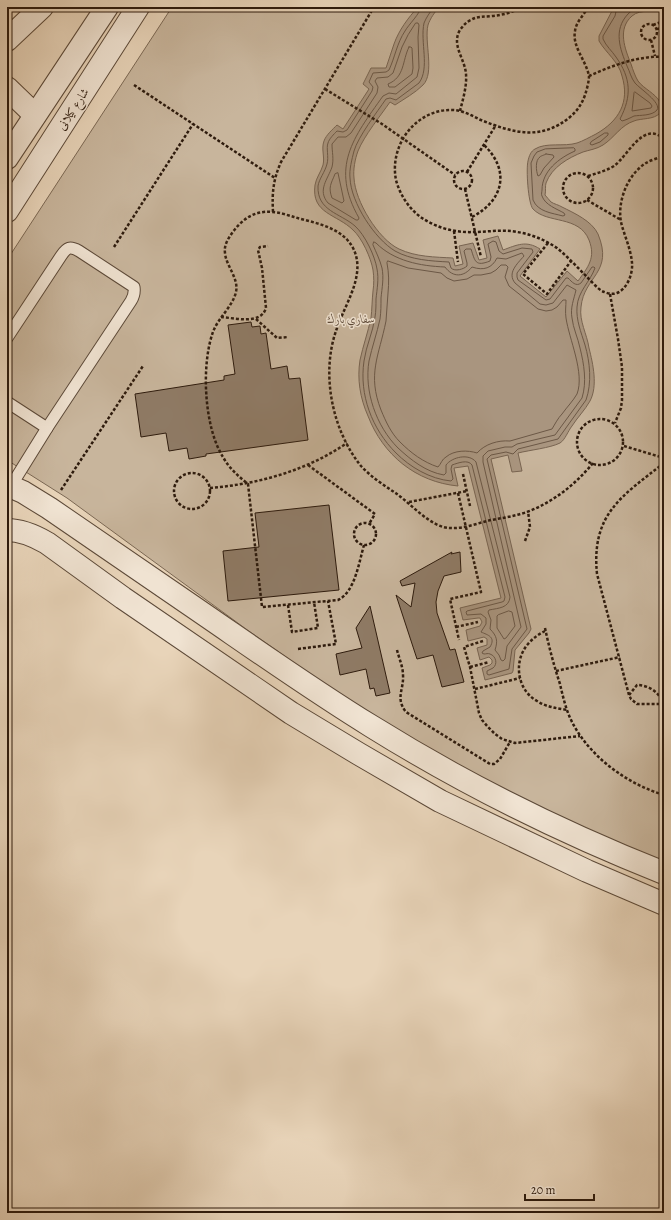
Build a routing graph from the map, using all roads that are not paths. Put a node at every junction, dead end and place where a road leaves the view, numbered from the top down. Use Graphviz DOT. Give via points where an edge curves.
graph roads {
  1 [pos="42,7"];
  2 [pos="107,7"];
  3 [pos="138,7"];
  4 [pos="7,40"];
  5 [pos="7,88"];
  6 [pos="36,115"];
  7 [pos="7,158"];
  8 [pos="7,211"];
  9 [pos="7,338"];
  10 [pos="7,402"];
  11 [pos="47,428"];
  12 [pos="9,485"];
  13 [pos="7,530"];
  14 [pos="308,685"];
  15 [pos="291,713"];
  16 [pos="664,873"];
  17 [pos="664,904"];
  1 -- 4 [label="street"];
  2 -- 6 [label="street"];
  3 -- 8 [label="street, شارع كيلانى"];
  5 -- 6 [label="street"];
  6 -- 7 [label="street"];
  9 -- 11 [label="lane" via="65,250 69,248 79,251 134,287 131,301"];
  10 -- 11 [label="lane"];
  11 -- 12 [label="lane"];
  12 -- 14 [label="street" via="49,508"];
  13 -- 15 [label="street" via="36,536 47,543"];
  14 -- 15 [label="street"];
  14 -- 16 [label="street" via="378,731 504,801 572,834"];
  15 -- 17 [label="street" via="440,801 580,868"];
}
